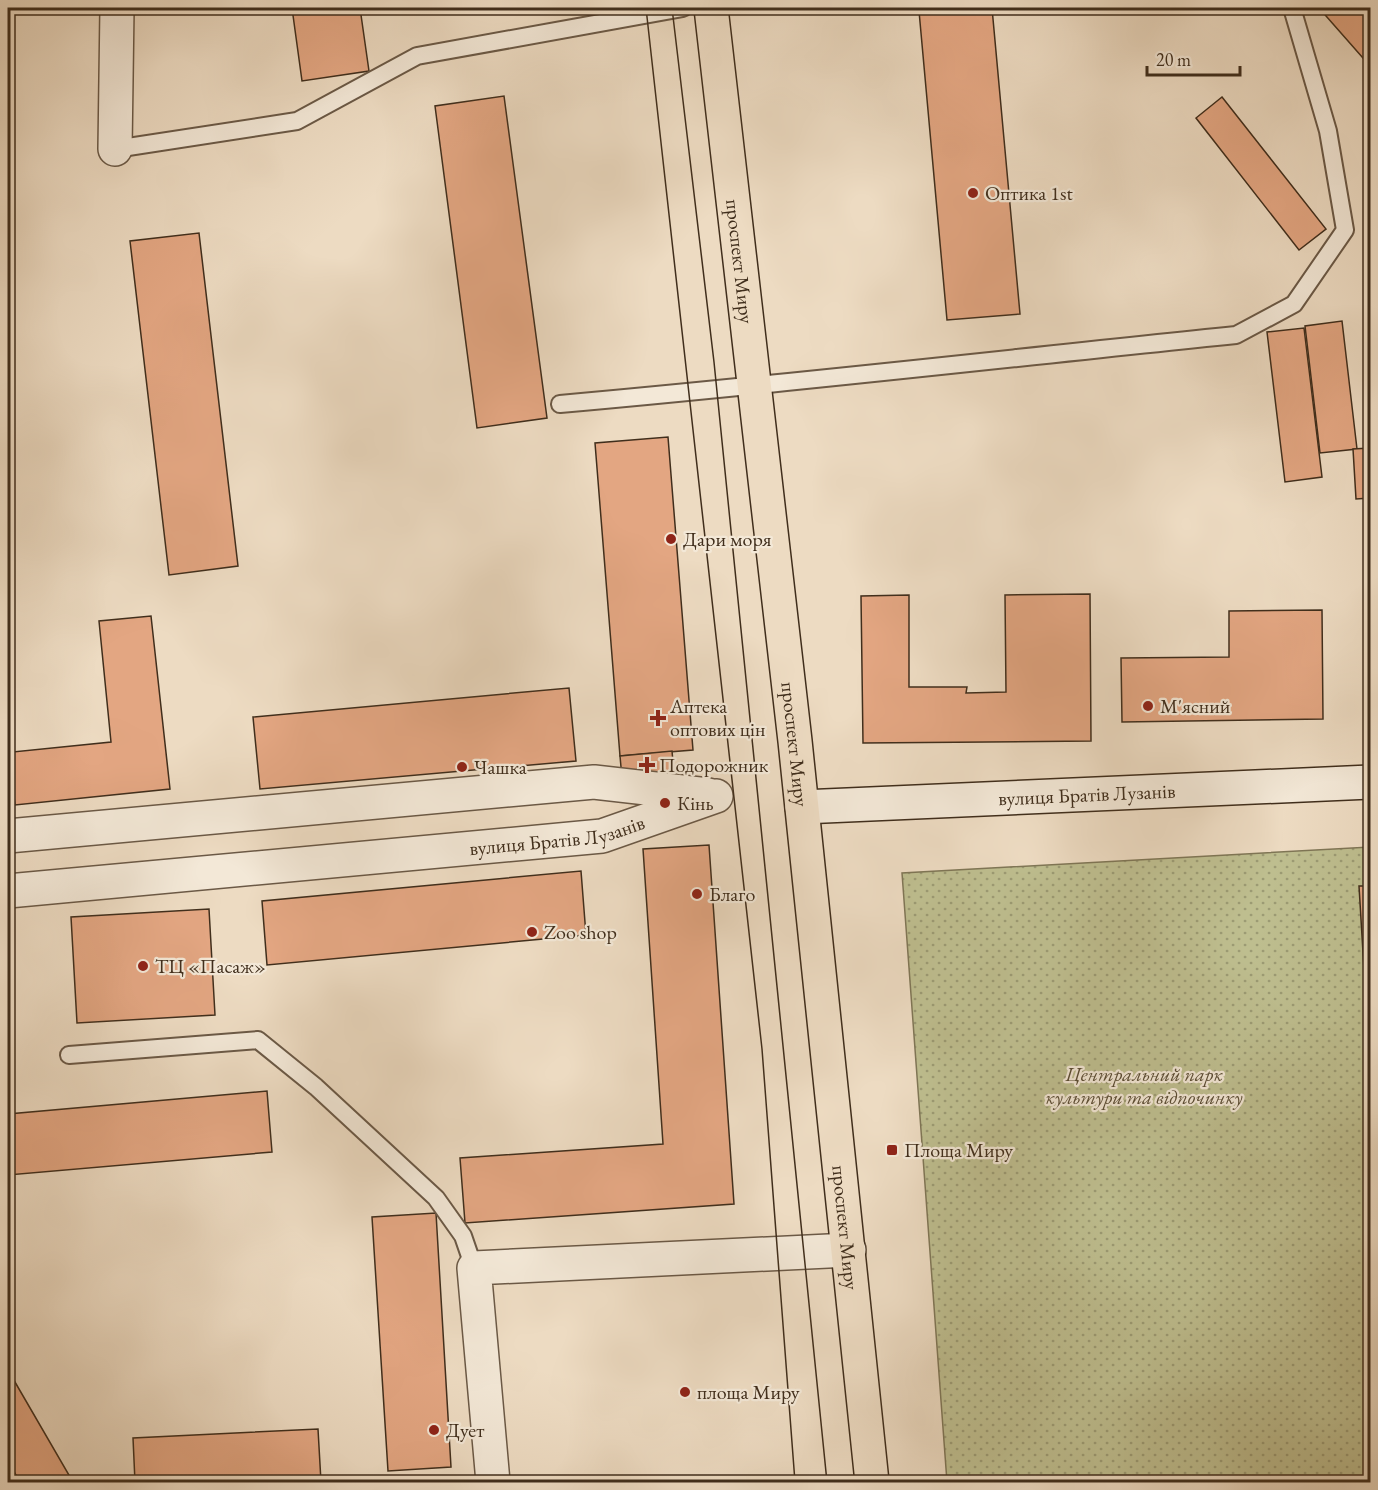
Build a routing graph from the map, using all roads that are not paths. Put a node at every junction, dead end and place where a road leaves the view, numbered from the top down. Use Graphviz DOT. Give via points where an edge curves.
graph roads {
  1 [pos="117,8"];
  2 [pos="684,8"];
  3 [pos="711,8"];
  4 [pos="1292,8"];
  5 [pos="115,149"];
  6 [pos="754,386"];
  7 [pos="560,404"];
  8 [pos="1371,782"];
  9 [pos="802,807"];
  10 [pos="8,836"];
  11 [pos="8,891"];
  12 [pos="69,1055"];
  13 [pos="849,1250"];
  14 [pos="474,1268"];
  15 [pos="493,1482"];
  16 [pos="872,1482"];
  1 -- 5 [label="street"];
  2 -- 5 [label="lane" via="417,56 297,122"];
  3 -- 6 [label="main road, проспект Миру"];
  4 -- 6 [label="lane" via="1328,131 1345,230 1294,304 1236,334"];
  6 -- 7 [label="lane"];
  6 -- 9 [label="main road, проспект Миру"];
  8 -- 9 [label="street, вулиця Братів Лузанів"];
  9 -- 13 [label="main road, проспект Миру"];
  10 -- 11 [label="street, вулиця Братів Лузанів" via="594,782 716,796 602,836"];
  12 -- 14 [label="lane" via="258,1040 316,1087 436,1198 462,1236"];
  13 -- 14 [label="street"];
  13 -- 16 [label="main road, проспект Миру"];
  14 -- 15 [label="street"];
}
